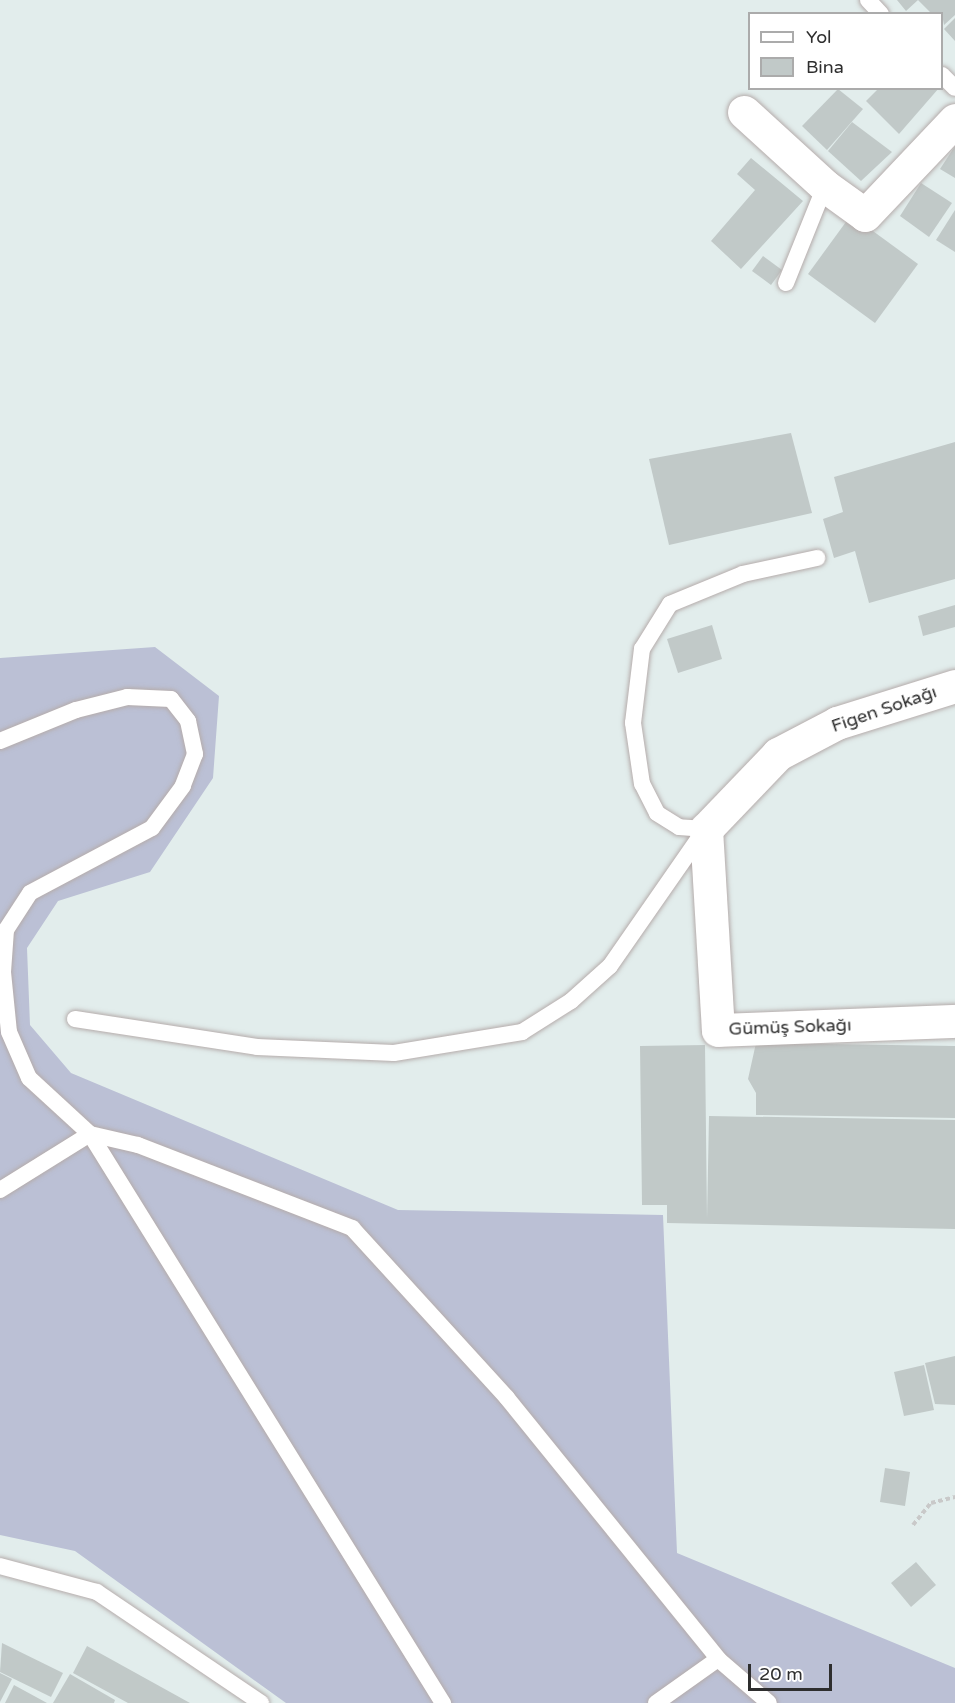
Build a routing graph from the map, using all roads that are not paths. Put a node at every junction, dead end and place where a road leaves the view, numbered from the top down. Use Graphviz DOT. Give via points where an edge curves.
graph roads {
  1 [pos="868,0"];
  2 [pos="879,12"];
  3 [pos="943,76"];
  4 [pos="955,88"];
  5 [pos="744,112"];
  6 [pos="955,120"];
  7 [pos="825,186"];
  8 [pos="786,283"];
  9 [pos="817,558"];
  10 [pos="955,686"];
  11 [pos="0,741"];
  12 [pos="706,829"];
  13 [pos="75,1019"];
  14 [pos="955,1021"];
  15 [pos="90,1134"];
  16 [pos="0,1190"];
  17 [pos="0,1566"];
  18 [pos="718,1659"];
  19 [pos="261,1703"];
  20 [pos="443,1703"];
  21 [pos="656,1703"];
  22 [pos="769,1703"];
  1 -- 2 [label="lane"];
  3 -- 4 [label="lane"];
  5 -- 7 [label="street"];
  6 -- 7 [label="street" via="865,215"];
  7 -- 8 [label="lane"];
  9 -- 12 [label="lane" via="743,574 669,604 642,649 633,723 642,784 657,813 679,827"];
  10 -- 12 [label="street, Figen Sokağı" via="837,723 778,754"];
  11 -- 15 [label="lane" via="76,710 127,697 171,699 188,721 195,754 183,786 152,828 30,893 6,930 3,972 9,1032 28,1078"];
  12 -- 13 [label="lane" via="610,966 571,1001 522,1032 394,1053 257,1047"];
  12 -- 14 [label="street, Gümüş Sokağı" via="718,1030"];
  15 -- 16 [label="lane"];
  15 -- 18 [label="lane" via="138,1145 352,1228 507,1398"];
  15 -- 20 [label="lane"];
  17 -- 19 [label="lane" via="97,1592"];
  18 -- 21 [label="lane"];
  18 -- 22 [label="lane"];
}
